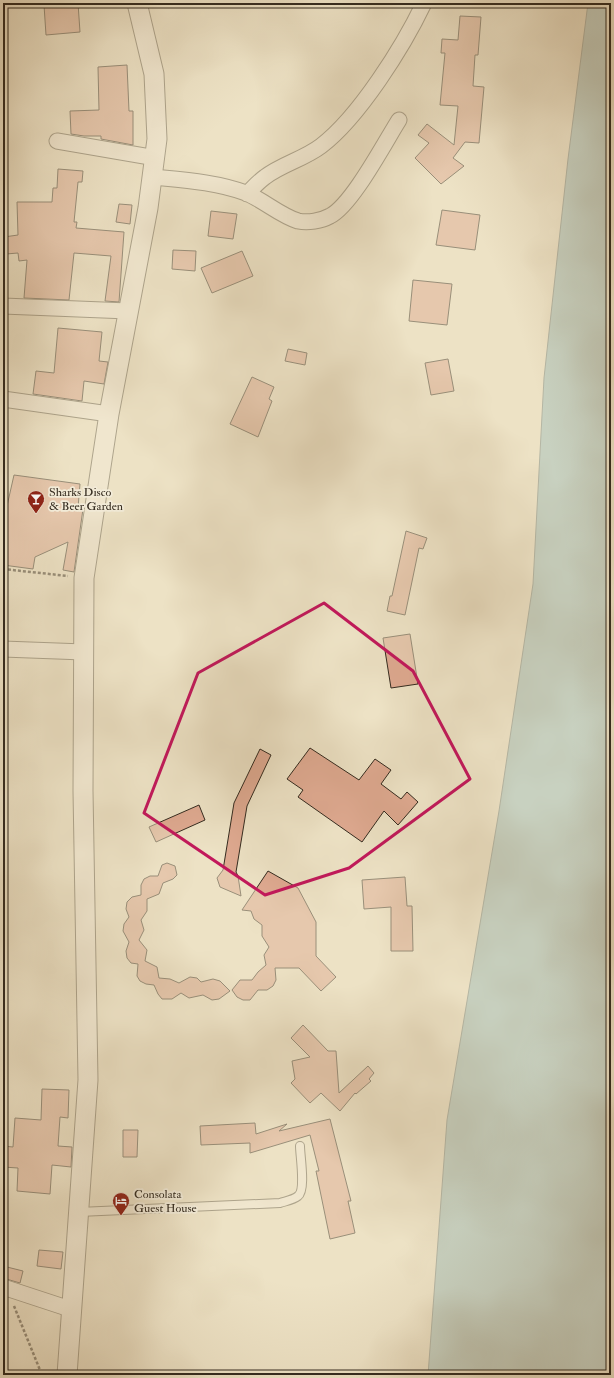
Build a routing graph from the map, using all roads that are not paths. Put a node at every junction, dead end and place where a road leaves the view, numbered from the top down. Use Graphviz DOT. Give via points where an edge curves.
graph roads {
  1 [pos="137,3"];
  2 [pos="424,3"];
  3 [pos="399,120"];
  4 [pos="57,141"];
  5 [pos="154,168"];
  6 [pos="247,194"];
  7 [pos="3,306"];
  8 [pos="128,311"];
  9 [pos="3,399"];
  10 [pos="108,414"];
  11 [pos="3,649"];
  12 [pos="84,652"];
  13 [pos="300,1146"];
  14 [pos="79,1212"];
  15 [pos="6,1288"];
  16 [pos="73,1310"];
  17 [pos="67,1375"];
  1 -- 5 [label="street" via="154,74 157,119"];
  2 -- 6 [label="street" via="389,64 344,123 320,146 266,176"];
  3 -- 6 [label="street" via="365,175 332,216 311,222 297,220"];
  4 -- 5 [label="street"];
  5 -- 6 [label="street"];
  5 -- 8 [label="street"];
  7 -- 8 [label="street"];
  8 -- 10 [label="street"];
  9 -- 10 [label="street"];
  10 -- 12 [label="street" via="84,578"];
  11 -- 12 [label="street"];
  12 -- 14 [label="street" via="83,791 88,1080"];
  13 -- 14 [label="lane" via="303,1188 300,1195 280,1203"];
  14 -- 16 [label="street"];
  15 -- 16 [label="street"];
  16 -- 17 [label="street"];
}
